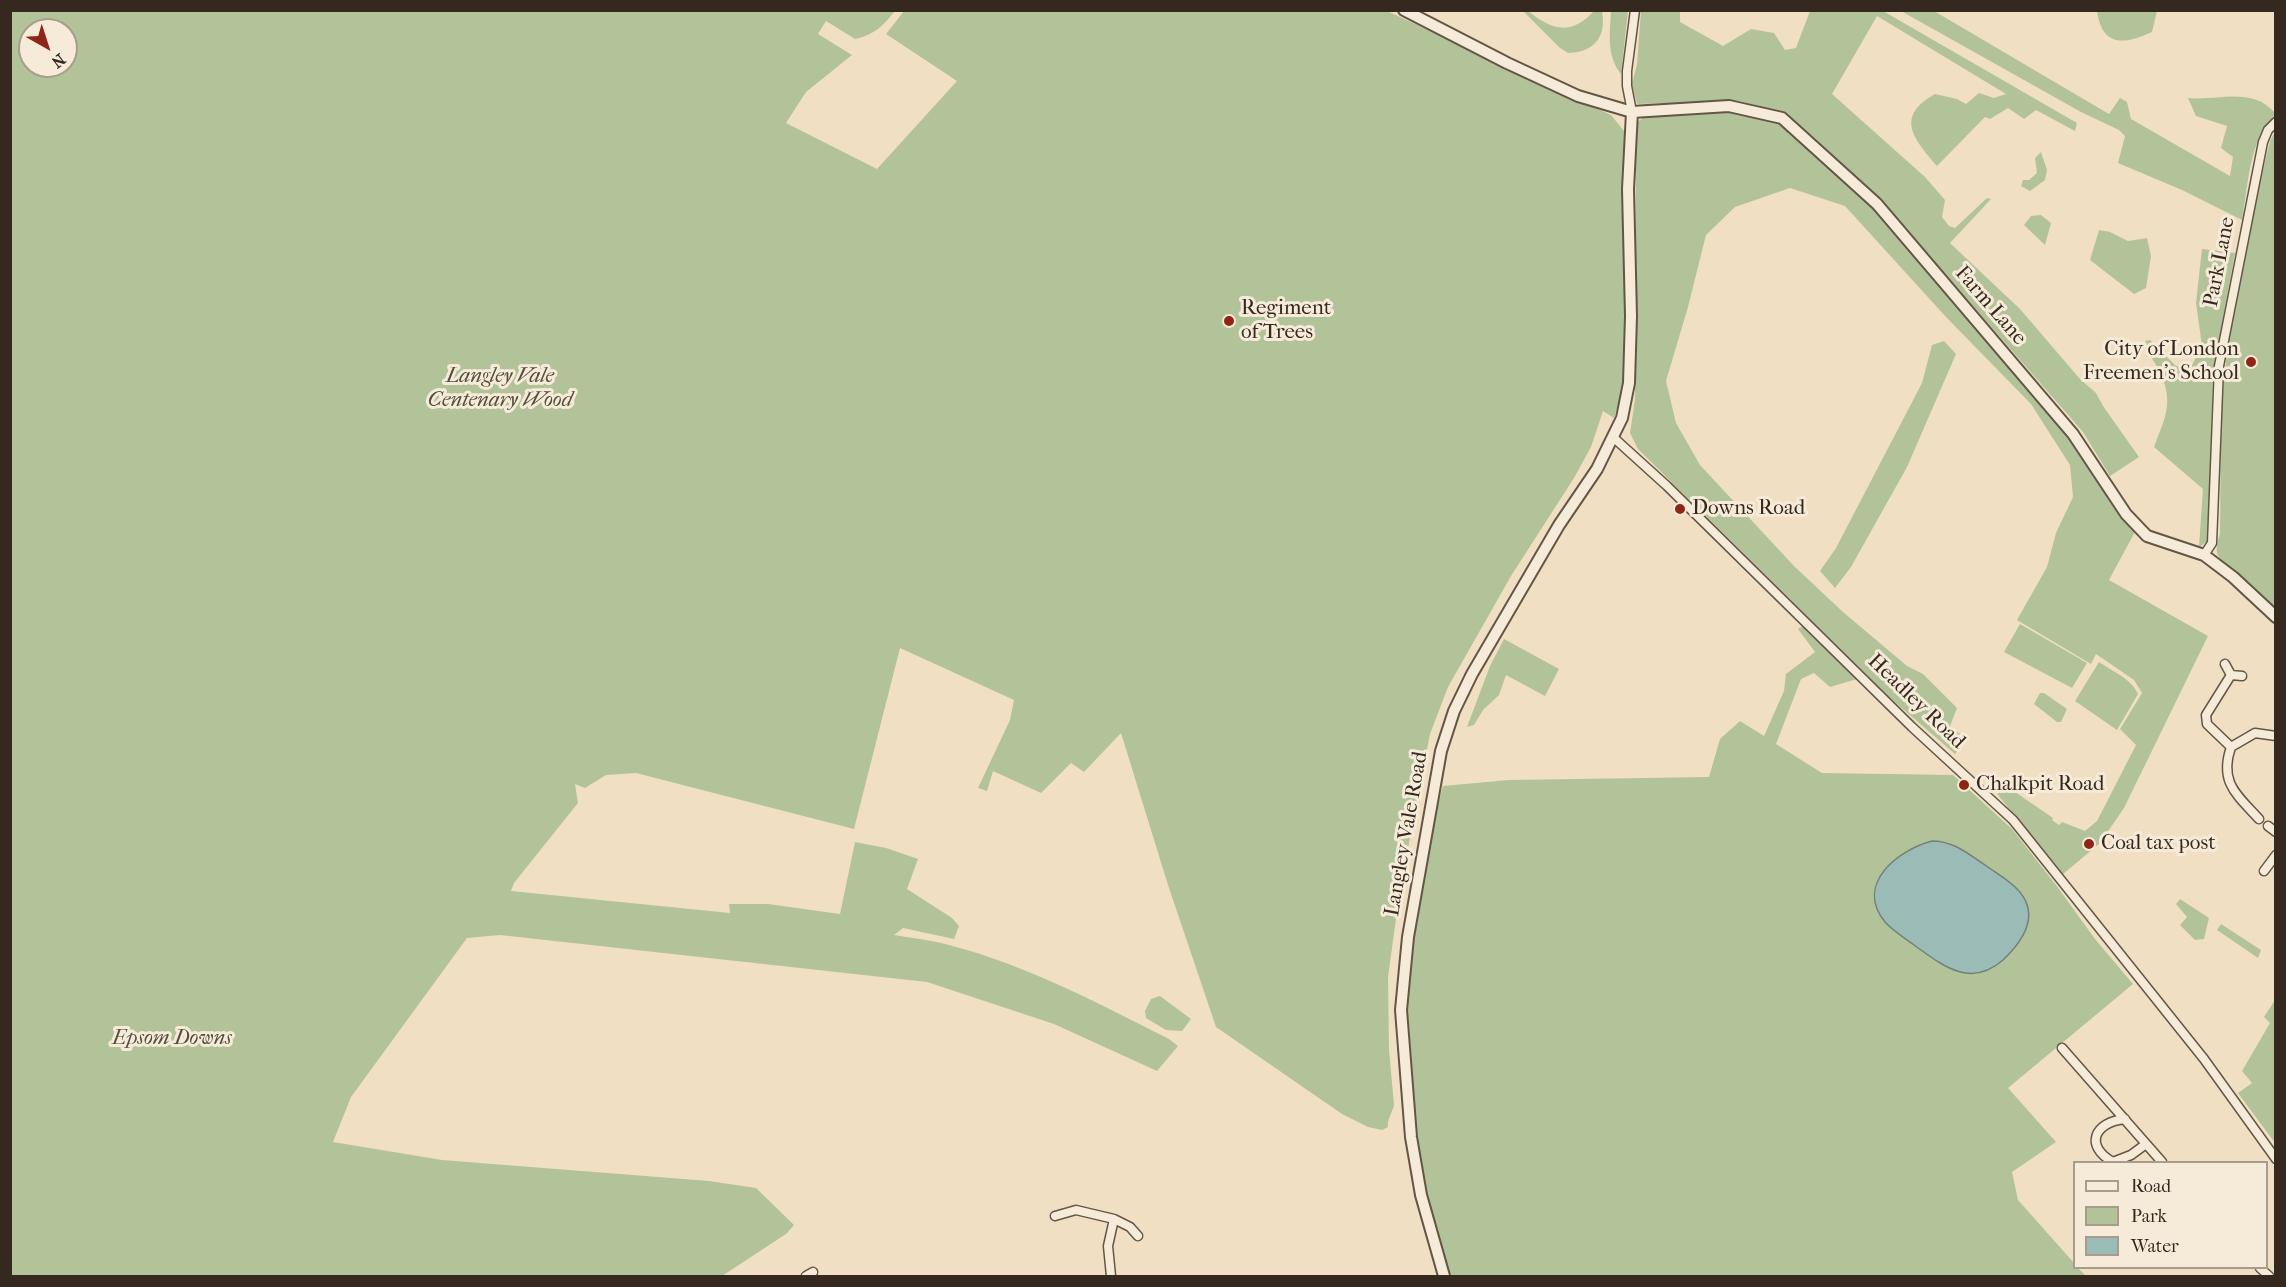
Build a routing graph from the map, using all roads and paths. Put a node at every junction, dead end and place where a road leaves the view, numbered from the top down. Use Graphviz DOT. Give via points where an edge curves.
graph roads {
  1 [pos="1404,10"];
  2 [pos="1635,10"];
  3 [pos="1632,112"];
  4 [pos="2276,122"];
  5 [pos="1614,438"];
  6 [pos="2204,555"];
  7 [pos="2276,617"];
  8 [pos="2224,664"];
  9 [pos="2231,675"];
  10 [pos="2242,676"];
  11 [pos="2276,736"];
  12 [pos="2231,747"];
  13 [pos="2259,819"];
  14 [pos="2276,855"];
  15 [pos="2264,871"];
  16 [pos="2062,1048"];
  17 [pos="2125,1119"];
  18 [pos="2146,1144"];
  19 [pos="2276,1159"];
  20 [pos="2111,1161"];
  21 [pos="2118,1161"];
  22 [pos="2161,1161"];
  23 [pos="1054,1216"];
  24 [pos="1114,1219"];
  25 [pos="1138,1236"];
  26 [pos="1110,1276"];
  27 [pos="1444,1276"];
  1 -- 3 [label="street" via="1578,96"];
  2 -- 3 [label="street" via="1627,71"];
  3 -- 5 [label="street" via="1628,189 1629,383"];
  3 -- 6 [label="street, Farm Lane" via="1729,106 1782,118 1876,204 2073,434 2126,514 2147,536"];
  4 -- 6 [label="street, Park Lane" via="2263,142 2220,366 2212,543"];
  5 -- 19 [label="street, Headley Road" via="2013,820 2204,1059"];
  5 -- 27 [label="street, Langley Vale Road" via="1472,674 1441,751 1409,927 1401,1010 1415,1168"];
  6 -- 7 [label="street, Farm Lane"];
  8 -- 9 [label="street"];
  9 -- 10 [label="street"];
  9 -- 12 [label="street" via="2206,715 2206,724"];
  11 -- 12 [label="street" via="2254,733"];
  12 -- 13 [label="street" via="2227,759 2230,786"];
  14 -- 15 [label="street"];
  16 -- 17 [label="street"];
  17 -- 18 [label="street"];
  17 -- 20 [label="street" via="2105,1124 2095,1138 2097,1149"];
  18 -- 21 [label="street"];
  18 -- 22 [label="street"];
  23 -- 24 [label="street" via="1076,1210"];
  24 -- 25 [label="street"];
  24 -- 26 [label="street" via="1108,1246"];
}
